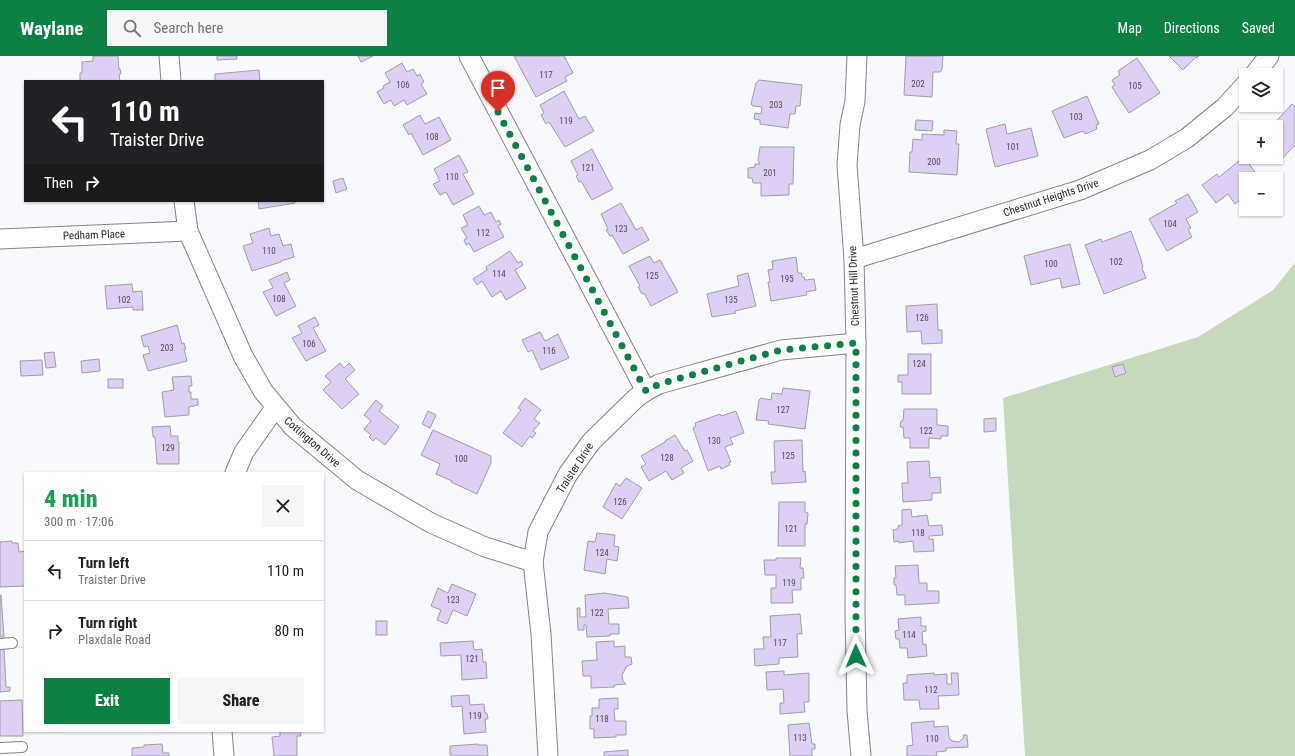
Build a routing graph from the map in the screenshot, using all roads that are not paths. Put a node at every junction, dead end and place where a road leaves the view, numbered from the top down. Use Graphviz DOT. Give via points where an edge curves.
graph roads {
  1 [pos="169,56"];
  2 [pos="469,56"];
  3 [pos="857,56"];
  4 [pos="1269,56"];
  5 [pos="1260,68"];
  6 [pos="171,80"];
  7 [pos="1239,92"];
  8 [pos="184,202"];
  9 [pos="188,231"];
  10 [pos="0,239"];
  11 [pos="854,259"];
  12 [pos="856,343"];
  13 [pos="646,391"];
  14 [pos="275,408"];
  15 [pos="235,472"];
  16 [pos="533,562"];
  17 [pos="12,643"];
  18 [pos="0,644"];
  19 [pos="222,732"];
  20 [pos="22,747"];
  21 [pos="0,748"];
  22 [pos="224,756"];
  23 [pos="548,756"];
  24 [pos="861,756"];
  1 -- 6 [label="street"];
  2 -- 13 [label="street"];
  3 -- 11 [label="street, Chestnut Hill Drive" via="847,165"];
  4 -- 5 [label="street"];
  7 -- 11 [label="street, Chestnut Heights Drive" via="1225,107 1187,138 1150,160 1080,190"];
  8 -- 9 [label="street, Cottington Drive"];
  9 -- 10 [label="street, Pedham Place"];
  9 -- 14 [label="street, Cottington Drive" via="243,356"];
  11 -- 12 [label="street, Chestnut Hill Drive"];
  12 -- 13 [label="street, Traister Drive" via="781,350 659,384"];
  12 -- 24 [label="street, Chestnut Hill Drive" via="855,614 857,711"];
  13 -- 16 [label="street, Traister Drive" via="591,442 568,474 538,532"];
  14 -- 15 [label="street" via="244,452"];
  14 -- 16 [label="street, Cottington Drive" via="293,427 356,480 431,523 486,547"];
  16 -- 23 [label="street, Traister Drive" via="541,634"];
  17 -- 18 [label="lane"];
  19 -- 22 [label="street"];
  20 -- 21 [label="lane"];
}
